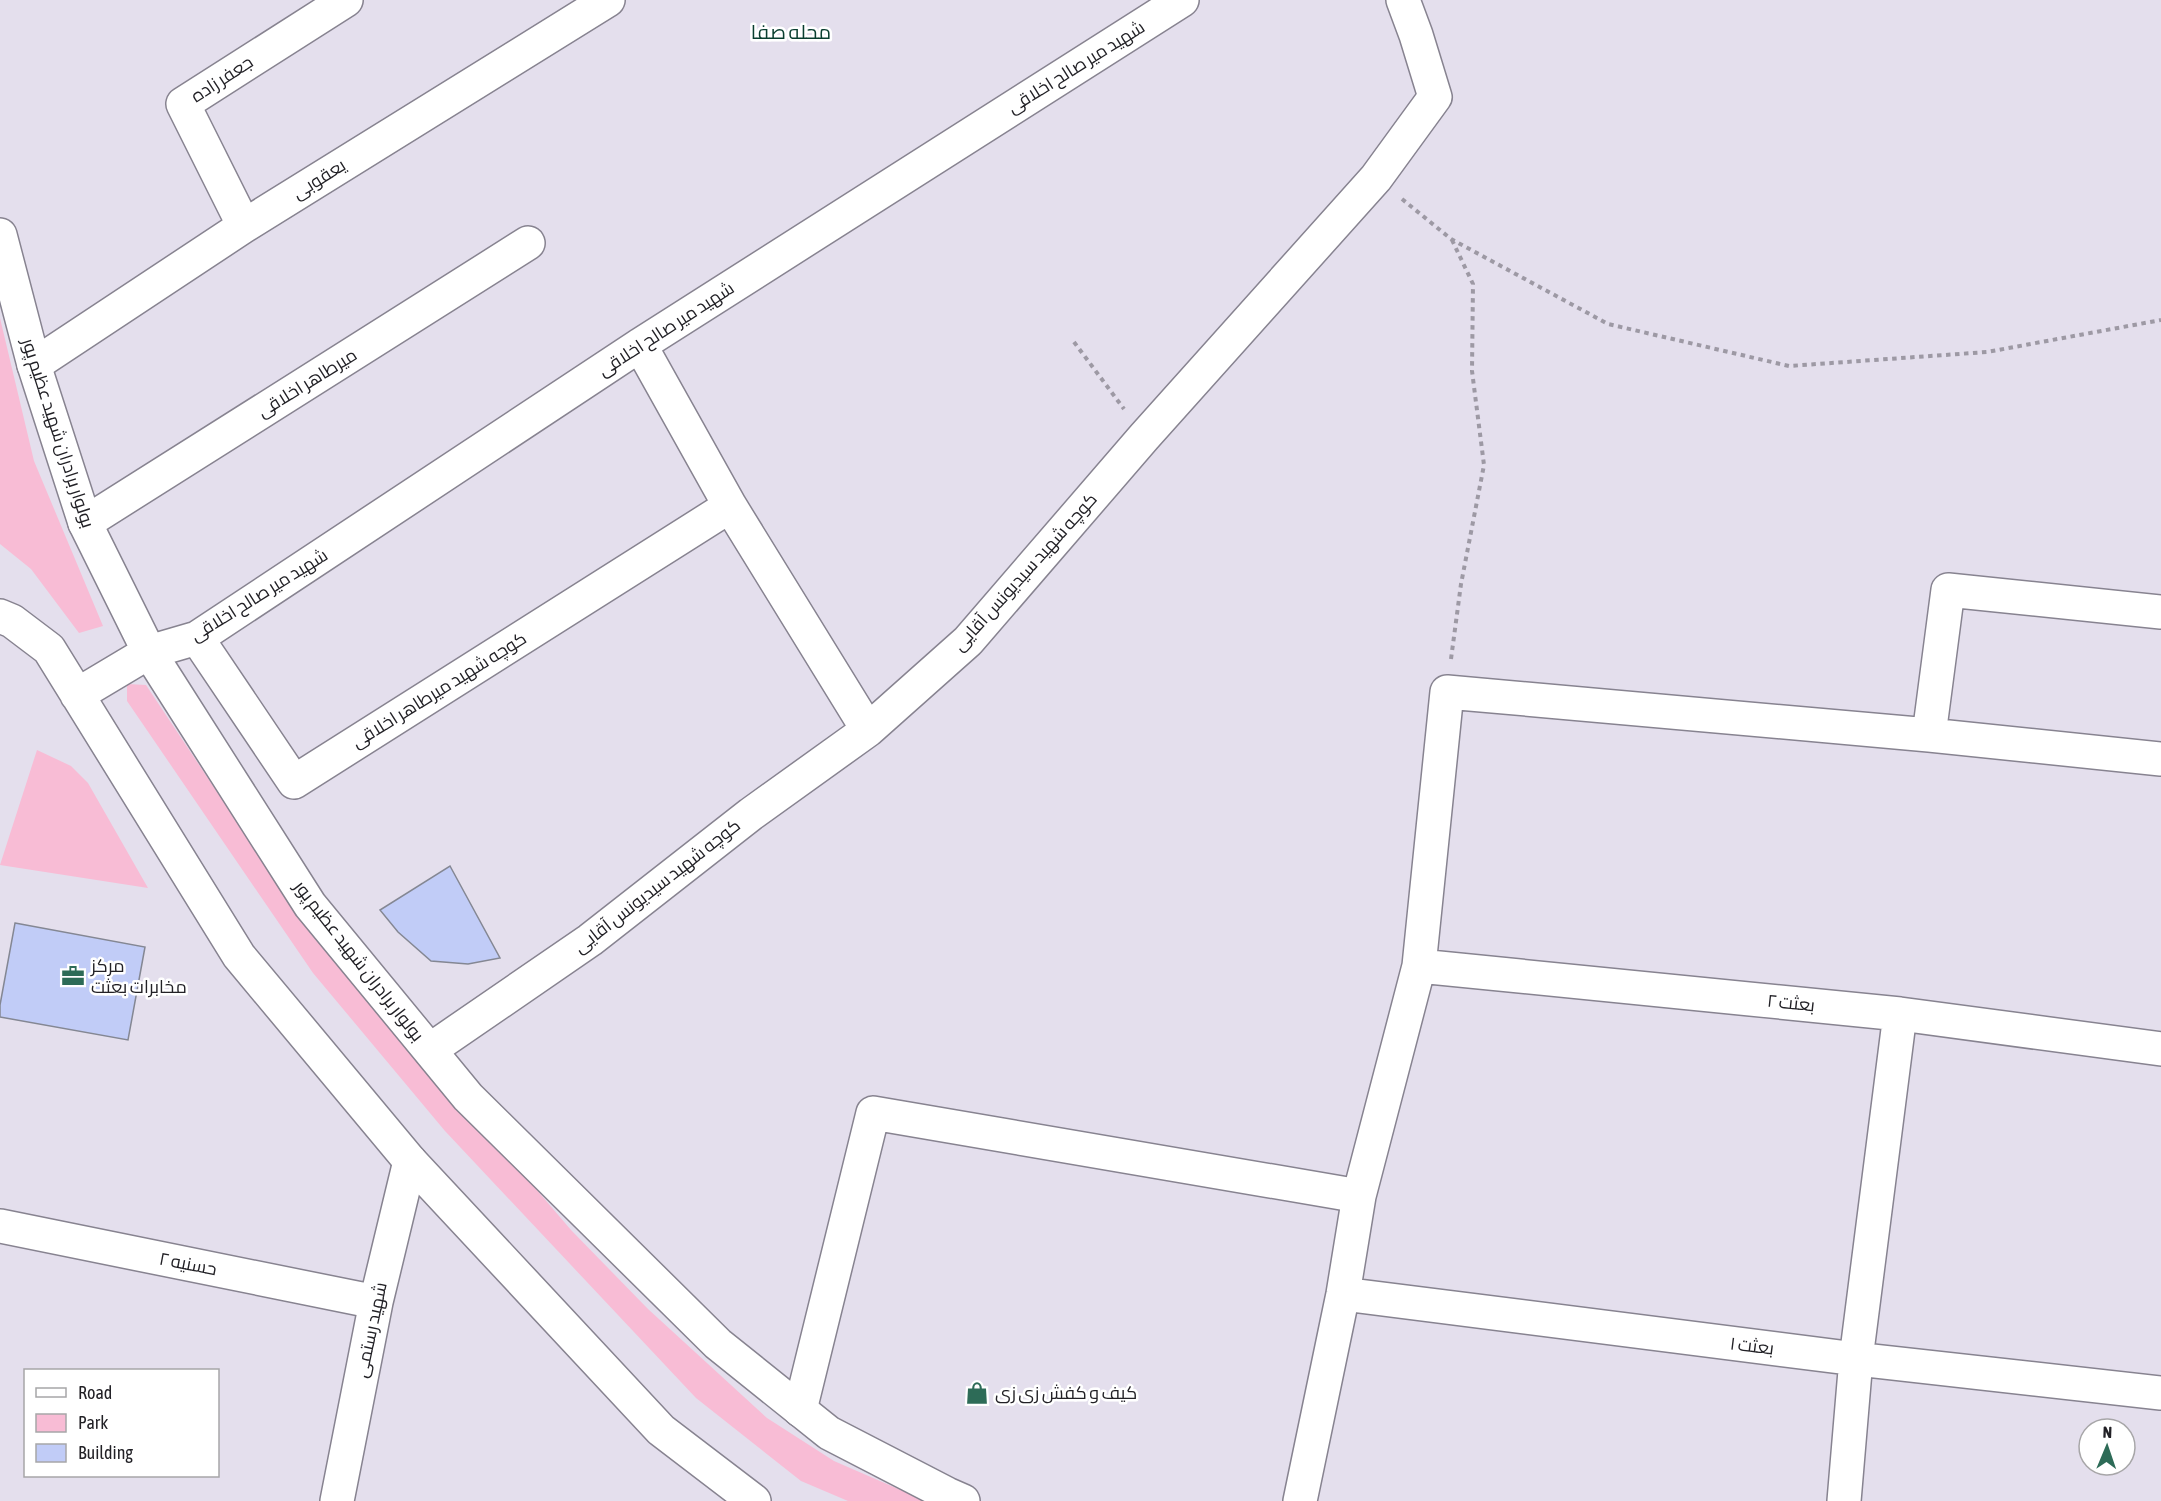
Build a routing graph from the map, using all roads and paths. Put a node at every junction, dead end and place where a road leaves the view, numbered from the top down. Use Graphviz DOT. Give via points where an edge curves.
graph roads {
  1 [pos="346,0"];
  2 [pos="608,0"];
  3 [pos="1182,0"];
  4 [pos="1403,0"];
  5 [pos="1376,178"];
  6 [pos="244,226"];
  7 [pos="0,235"];
  8 [pos="1451,239"];
  9 [pos="528,243"];
  10 [pos="2161,320"];
  11 [pos="1074,342"];
  12 [pos="640,345"];
  13 [pos="34,365"];
  14 [pos="1144,437"];
  15 [pos="730,506"];
  16 [pos="86,523"];
  17 [pos="2161,612"];
  18 [pos="0,616"];
  19 [pos="197,638"];
  20 [pos="149,652"];
  21 [pos="1447,692"];
  22 [pos="77,695"];
  23 [pos="868,730"];
  24 [pos="1929,735"];
  25 [pos="2161,759"];
  26 [pos="1419,966"];
  27 [pos="1900,1014"];
  28 [pos="2161,1049"];
  29 [pos="430,1050"];
  30 [pos="410,1161"];
  31 [pos="1359,1196"];
  32 [pos="0,1226"];
  33 [pos="1343,1294"];
  34 [pos="376,1302"];
  35 [pos="1856,1359"];
  36 [pos="2161,1393"];
  37 [pos="800,1410"];
  38 [pos="338,1501"];
  39 [pos="754,1501"];
  40 [pos="963,1501"];
  41 [pos="1300,1501"];
  42 [pos="1844,1501"];
  1 -- 6 [label="street, جعفر زاده" via="183,104"];
  2 -- 6 [label="street, یعقوبی"];
  3 -- 12 [label="street, شهید میر صالح اخلاقی"];
  4 -- 5 [label="street, کوچه شهید سیدیونس آقایی" via="1436,97"];
  5 -- 8 [label="path"];
  5 -- 14 [label="street, کوچه شهید سیدیونس آقایی"];
  6 -- 13 [label="street, یعقوبی"];
  7 -- 13 [label="street, بولوار برادران شهید عظیم‌ پور"];
  8 -- 10 [label="path" via="1608,324 1790,366 1987,352"];
  8 -- 21 [label="path" via="1473,284 1472,371 1484,465 1461,584"];
  9 -- 16 [label="street, میرطاهر اخلاقی"];
  11 -- 14 [label="path"];
  12 -- 15 [label="street"];
  12 -- 19 [label="street, شهید میر صالح اخلاقی"];
  13 -- 16 [label="street, بولوار برادران شهید عظیم‌ پور"];
  14 -- 23 [label="street, کوچه شهید سیدیونس آقایی" via="968,641"];
  15 -- 19 [label="street, کوچه شهید میرطاهر اخلاقی" via="294,782"];
  15 -- 23 [label="street"];
  16 -- 20 [label="street, بولوار برادران شهید عظیم‌ پور"];
  17 -- 24 [label="street" via="1948,590"];
  18 -- 22 [label="street" via="49,650"];
  19 -- 20 [label="street, شهید میر صالح اخلاقی"];
  20 -- 22 [label="street, شهید میر صالح اخلاقی"];
  20 -- 29 [label="street, بولوار برادران شهید عظیم‌ پور" via="310,905"];
  21 -- 24 [label="street"];
  21 -- 26 [label="street"];
  22 -- 30 [label="street" via="239,956"];
  23 -- 29 [label="street, کوچه شهید سیدیونس آقایی" via="751,814 590,940"];
  24 -- 25 [label="street"];
  26 -- 27 [label="street, بعثت ۲"];
  26 -- 31 [label="street"];
  27 -- 28 [label="street, بعثت ۲"];
  27 -- 35 [label="street"];
  29 -- 37 [label="street, بولوار برادران شهید عظیم‌ پور" via="468,1097 718,1344"];
  30 -- 34 [label="street, شهید رستمی"];
  30 -- 39 [label="street" via="661,1430"];
  31 -- 33 [label="street"];
  31 -- 37 [label="street" via="873,1113"];
  32 -- 34 [label="street, حسنیه ۲"];
  33 -- 35 [label="street, بعثت ۱"];
  33 -- 41 [label="street"];
  34 -- 38 [label="street, شهید رستمی"];
  35 -- 36 [label="street, بعثت ۱"];
  35 -- 42 [label="street"];
  37 -- 40 [label="street, بولوار برادران شهید عظیم‌ پور" via="828,1433"];
}
